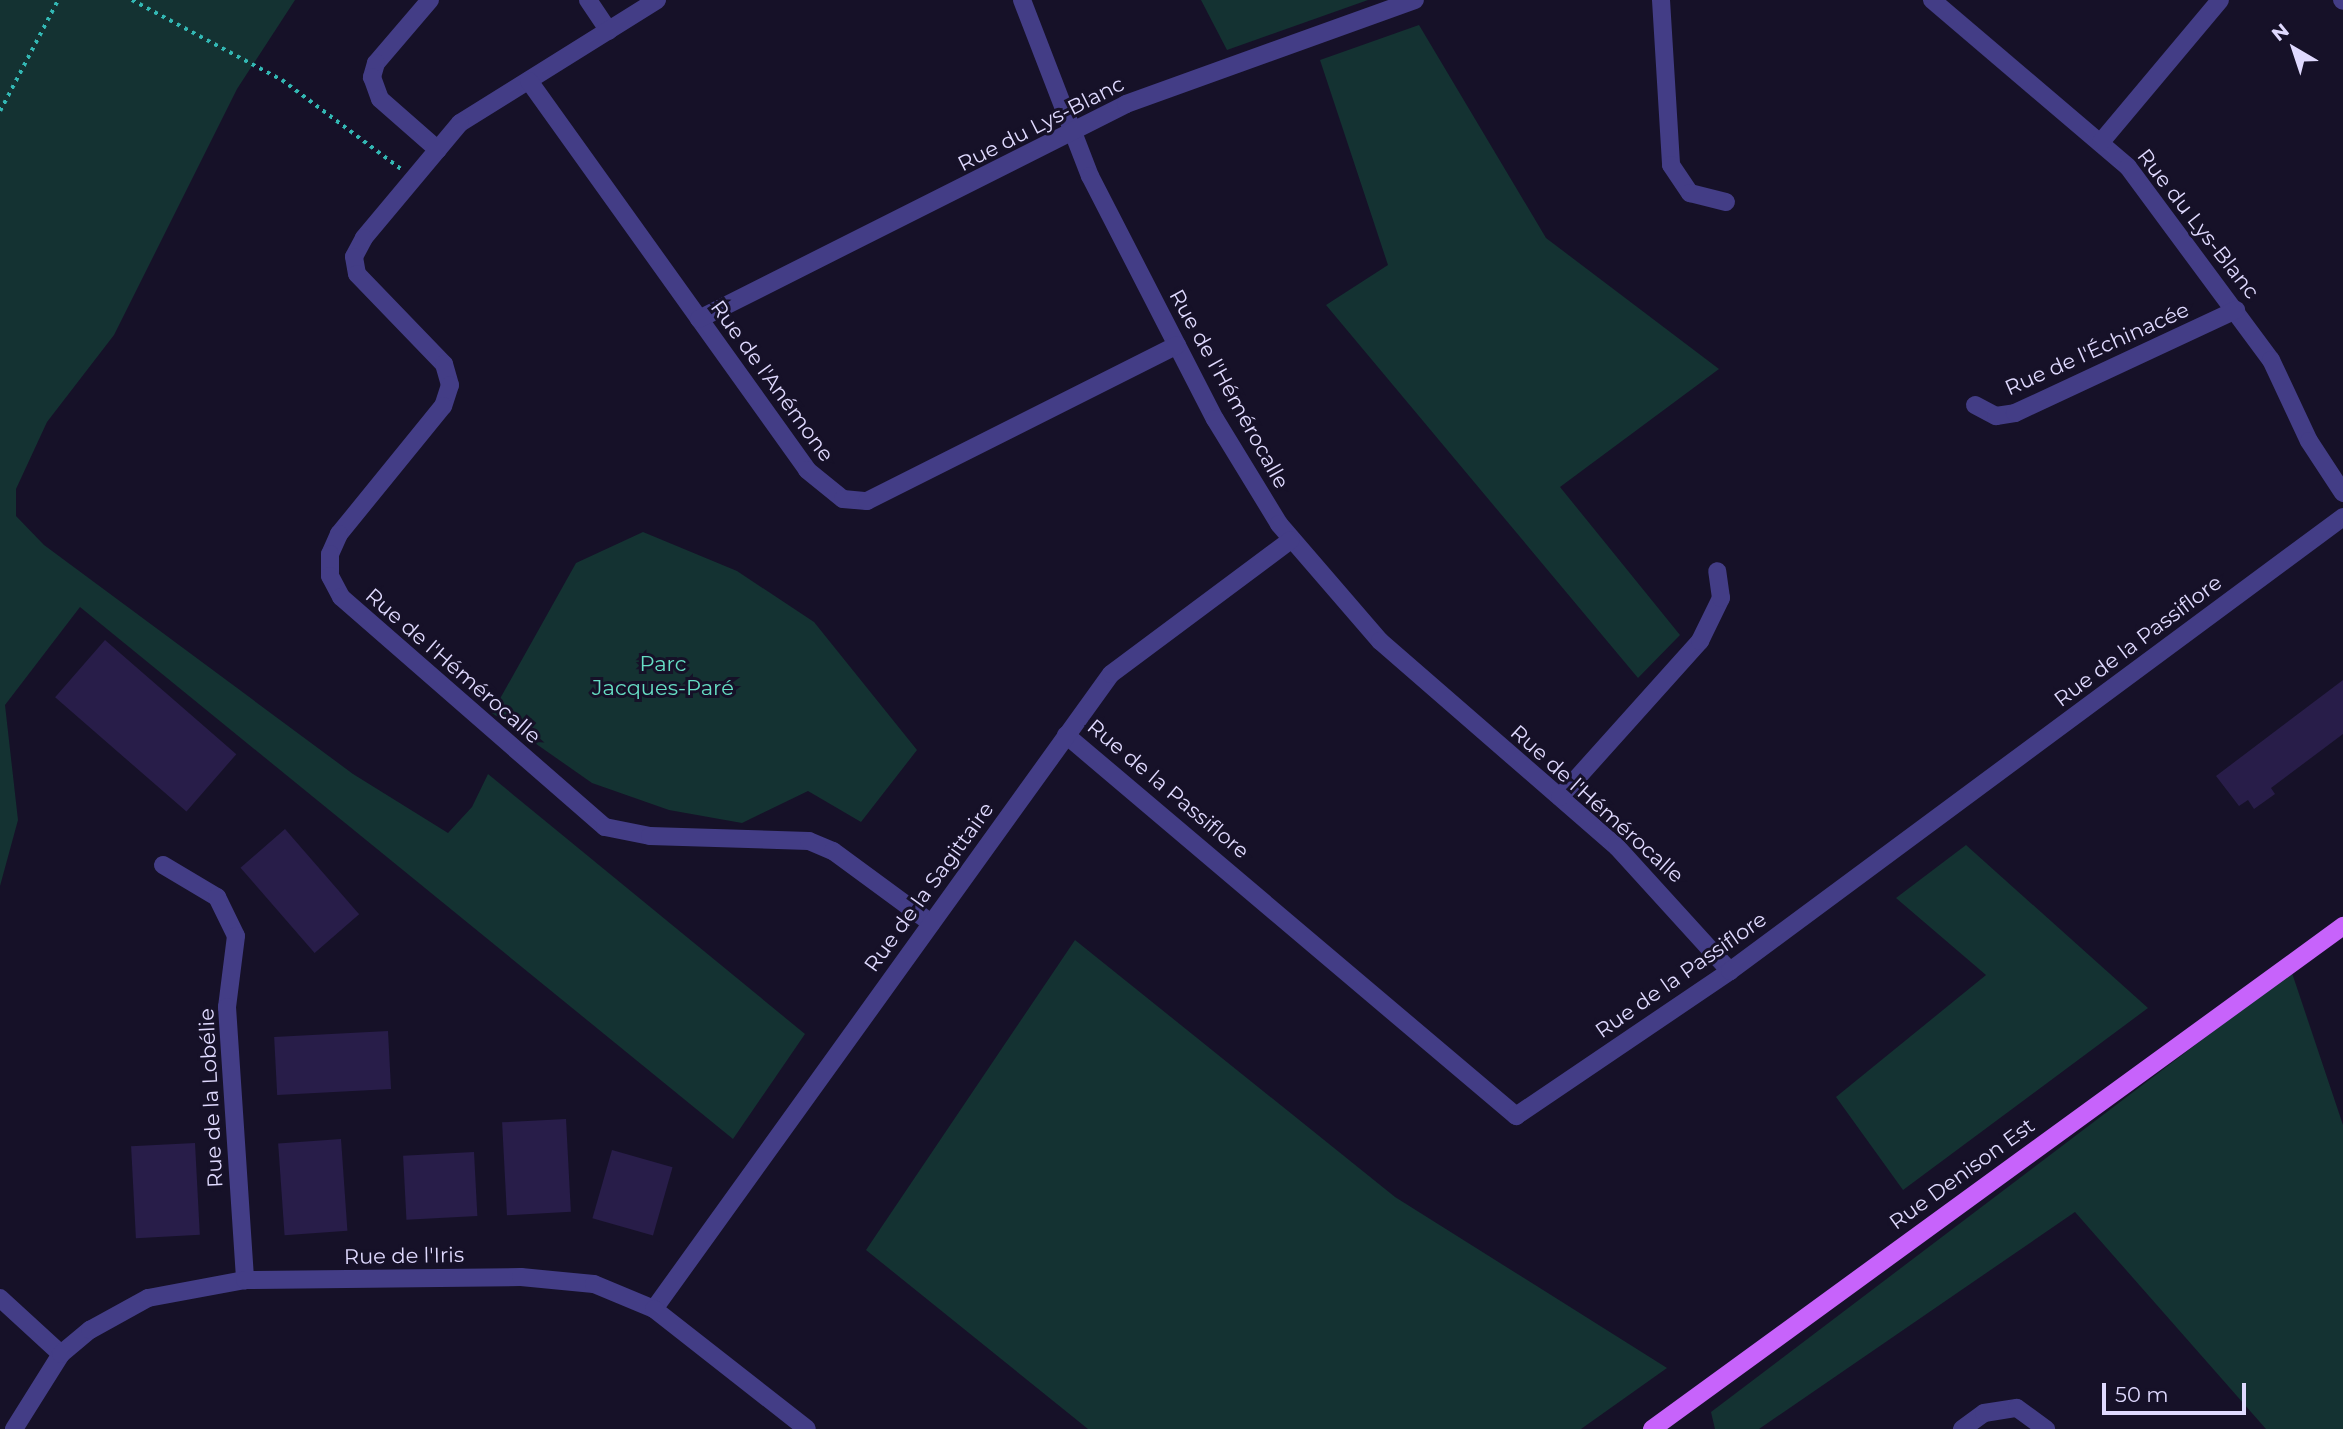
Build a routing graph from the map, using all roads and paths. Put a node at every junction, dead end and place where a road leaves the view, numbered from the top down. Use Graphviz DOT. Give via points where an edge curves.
graph roads {
  1 [pos="58,0"];
  2 [pos="132,0"];
  3 [pos="430,0"];
  4 [pos="589,0"];
  5 [pos="657,0"];
  6 [pos="1022,0"];
  7 [pos="1415,0"];
  8 [pos="1661,0"];
  9 [pos="1932,0"];
  10 [pos="2220,0"];
  11 [pos="608,31"];
  12 [pos="529,81"];
  13 [pos="0,111"];
  14 [pos="1071,135"];
  15 [pos="2101,142"];
  16 [pos="438,150"];
  17 [pos="414,179"];
  18 [pos="1726,202"];
  19 [pos="2236,310"];
  20 [pos="699,319"];
  21 [pos="1177,345"];
  22 [pos="1975,405"];
  23 [pos="2343,493"];
  24 [pos="2343,517"];
  25 [pos="1291,540"];
  26 [pos="1717,571"];
  27 [pos="1066,734"];
  28 [pos="1560,797"];
  29 [pos="163,865"];
  30 [pos="2343,919"];
  31 [pos="931,923"];
  32 [pos="2343,926"];
  33 [pos="2300,956"];
  34 [pos="1730,971"];
  35 [pos="244,1280"];
  36 [pos="0,1298"];
  37 [pos="654,1309"];
  38 [pos="61,1354"];
  39 [pos="14,1429"];
  40 [pos="807,1429"];
  41 [pos="1652,1429"];
  42 [pos="1962,1429"];
  43 [pos="2046,1429"];
  1 -- 13 [label="path"];
  2 -- 17 [label="path" via="313,100"];
  3 -- 16 [label="street" via="376,63 372,77 380,99"];
  4 -- 11 [label="street"];
  5 -- 11 [label="street, Rue de l'Hémérocalle"];
  6 -- 14 [label="street, Rue de l'Hémérocalle"];
  7 -- 14 [label="street, Rue du Lys-Blanc" via="1126,104"];
  8 -- 18 [label="street" via="1671,165 1690,193"];
  9 -- 15 [label="street, Rue du Lys-Blanc"];
  10 -- 15 [label="street"];
  11 -- 12 [label="street, Rue de l'Hémérocalle"];
  12 -- 16 [label="street, Rue de l'Hémérocalle" via="460,124"];
  12 -- 20 [label="street, Rue de l'Anémone"];
  14 -- 20 [label="street, Rue du Lys-Blanc"];
  14 -- 21 [label="street, Rue de l'Hémérocalle"];
  15 -- 19 [label="street, Rue du Lys-Blanc" via="2128,167"];
  16 -- 17 [label="street, Rue de l'Hémérocalle"];
  17 -- 31 [label="street, Rue de l'Hémérocalle" via="364,238 355,257 357,274 444,364 450,385 443,407 339,534 330,554 330,576 341,597 605,827 650,836 809,841 833,851"];
  19 -- 22 [label="street, Rue de l'Échinacée" via="2015,413 1996,416"];
  19 -- 23 [label="street, Rue du Lys-Blanc"];
  20 -- 21 [label="street, Rue de l'Anémone" via="824,490 867,501"];
  21 -- 25 [label="street, Rue de l'Hémérocalle"];
  24 -- 34 [label="street, Rue de la Passiflore"];
  25 -- 27 [label="street, Rue de la Sagittaire" via="1123,661"];
  25 -- 28 [label="street, Rue de l'Hémérocalle" via="1390,649"];
  26 -- 28 [label="street" via="1721,598 1700,641"];
  27 -- 31 [label="street, Rue de la Sagittaire"];
  27 -- 34 [label="street, Rue de la Passiflore" via="1516,1116"];
  28 -- 34 [label="street, Rue de l'Hémérocalle" via="1663,892"];
  29 -- 35 [label="street, Rue de la Lobélie" via="217,897 236,936 227,1007"];
  30 -- 33 [label="main road, Rue Denison Est"];
  31 -- 37 [label="street, Rue de la Sagittaire"];
  32 -- 33 [label="main road, Rue Denison Est"];
  33 -- 41 [label="main road, Rue Denison Est"];
  35 -- 37 [label="street, Rue de l'Iris" via="560,1278 594,1284"];
  35 -- 38 [label="street, Rue de l'Iris" via="148,1298 90,1330"];
  36 -- 38 [label="street"];
  37 -- 40 [label="street, Rue de l'Iris"];
  38 -- 39 [label="street, Rue de l'Iris"];
  42 -- 43 [label="street" via="1984,1413 2017,1408"];
}
